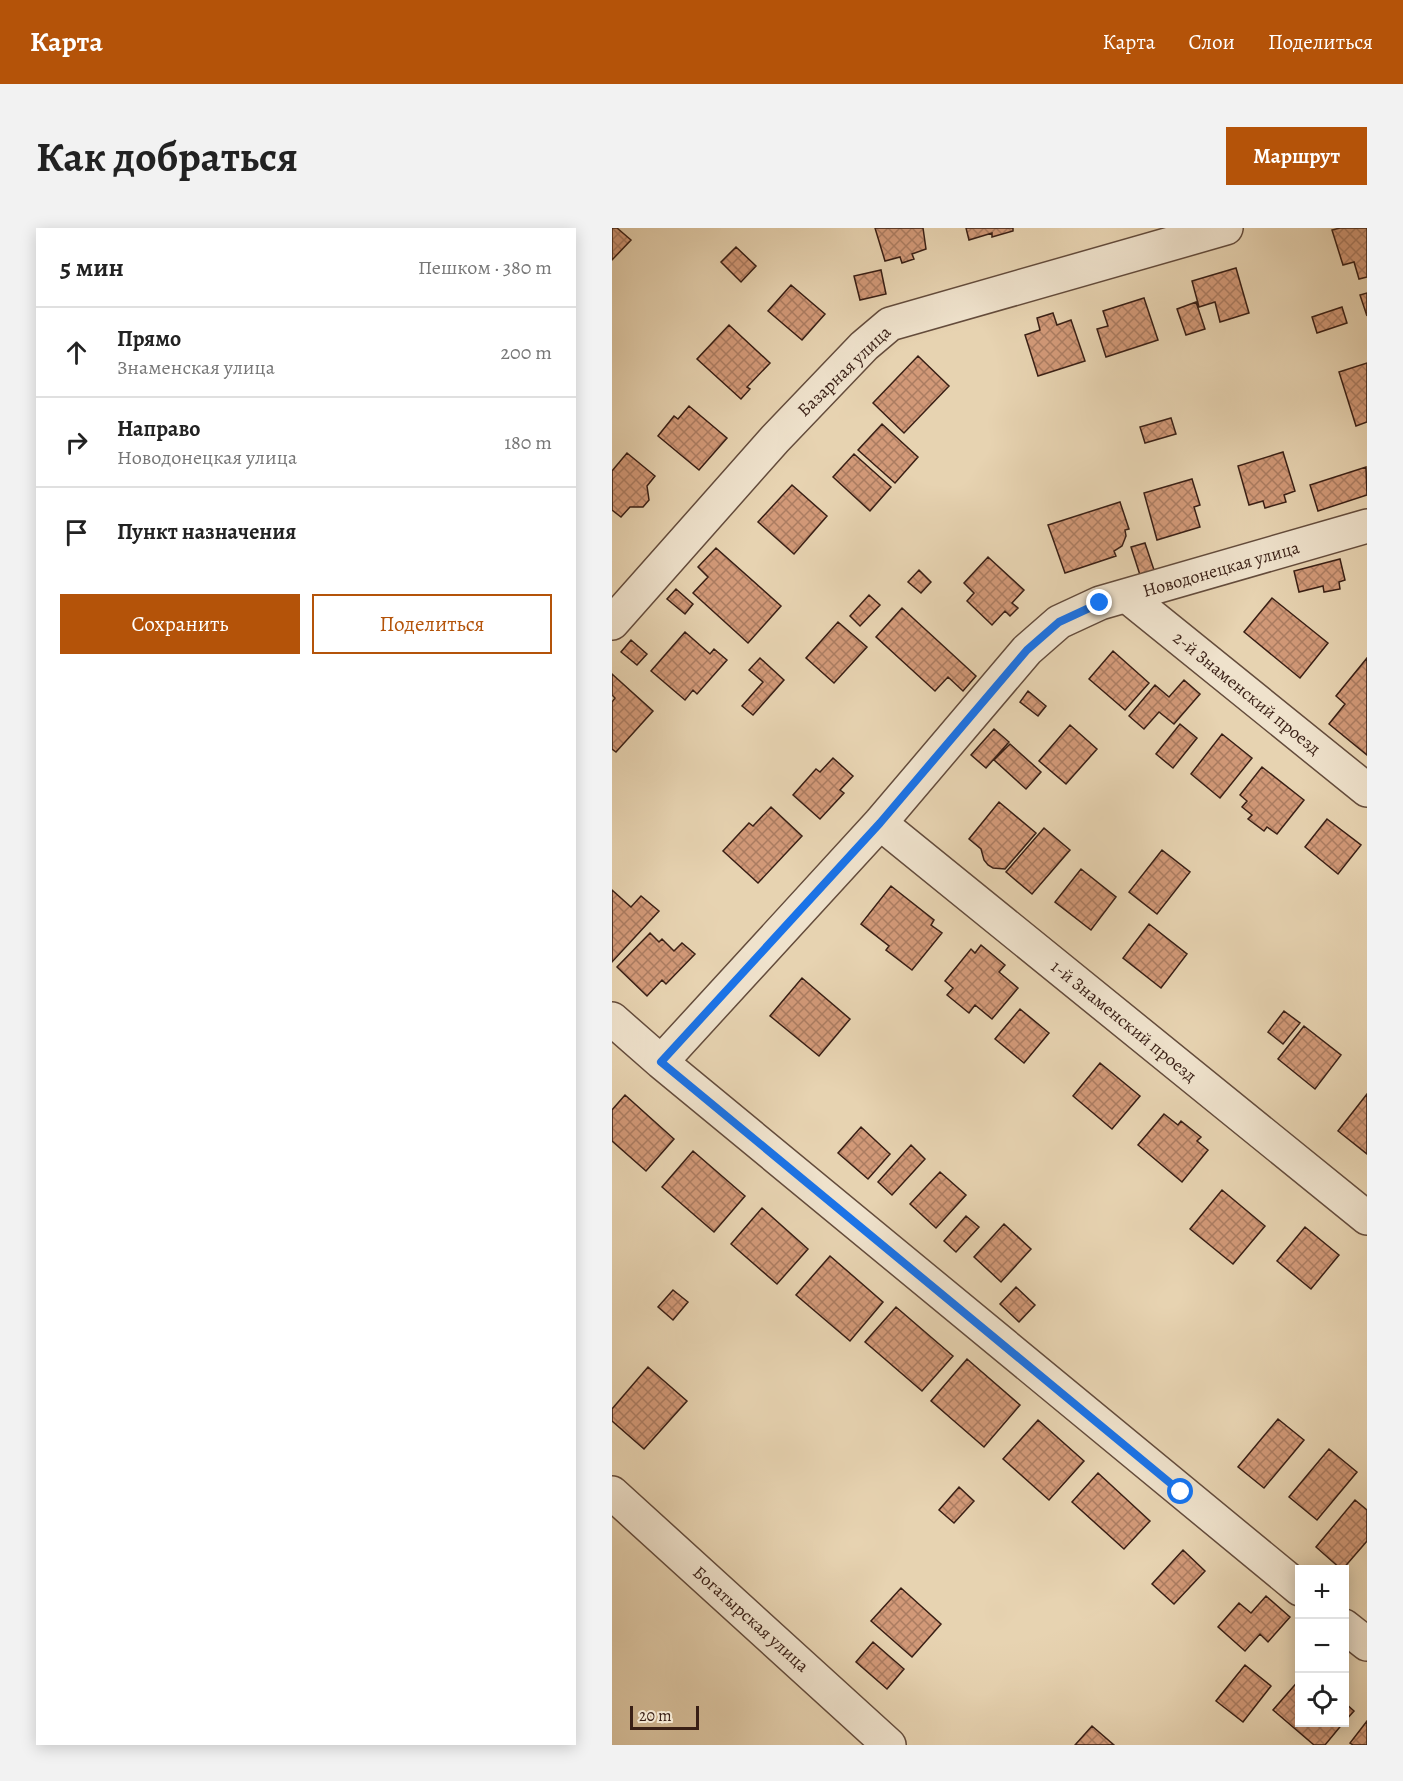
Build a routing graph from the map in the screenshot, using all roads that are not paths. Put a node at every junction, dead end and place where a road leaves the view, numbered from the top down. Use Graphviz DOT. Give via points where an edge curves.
graph roads {
  1 [pos="1226,228"];
  2 [pos="1367,525"];
  3 [pos="1127,596"];
  4 [pos="612,622"];
  5 [pos="1367,790"];
  6 [pos="880,823"];
  7 [pos="612,1019"];
  8 [pos="661,1062"];
  9 [pos="1367,1218"];
  10 [pos="612,1493"];
  11 [pos="1295,1586"];
  12 [pos="1349,1630"];
  13 [pos="1367,1644"];
  14 [pos="889,1745"];
  1 -- 4 [label="street, Базарная улица" via="890,324 775,439"];
  2 -- 3 [label="street, Новодонецкая улица"];
  3 -- 5 [label="street, 2-й Знаменский проезд"];
  3 -- 6 [label="street, Новодонецкая улица" via="1100,603 1059,622 1027,650"];
  6 -- 8 [label="street, Новодонецкая улица"];
  6 -- 9 [label="street, 1-й Знаменский проезд"];
  7 -- 8 [label="street"];
  8 -- 11 [label="street"];
  10 -- 14 [label="street, Богатырская улица"];
  12 -- 13 [label="street"];
}
